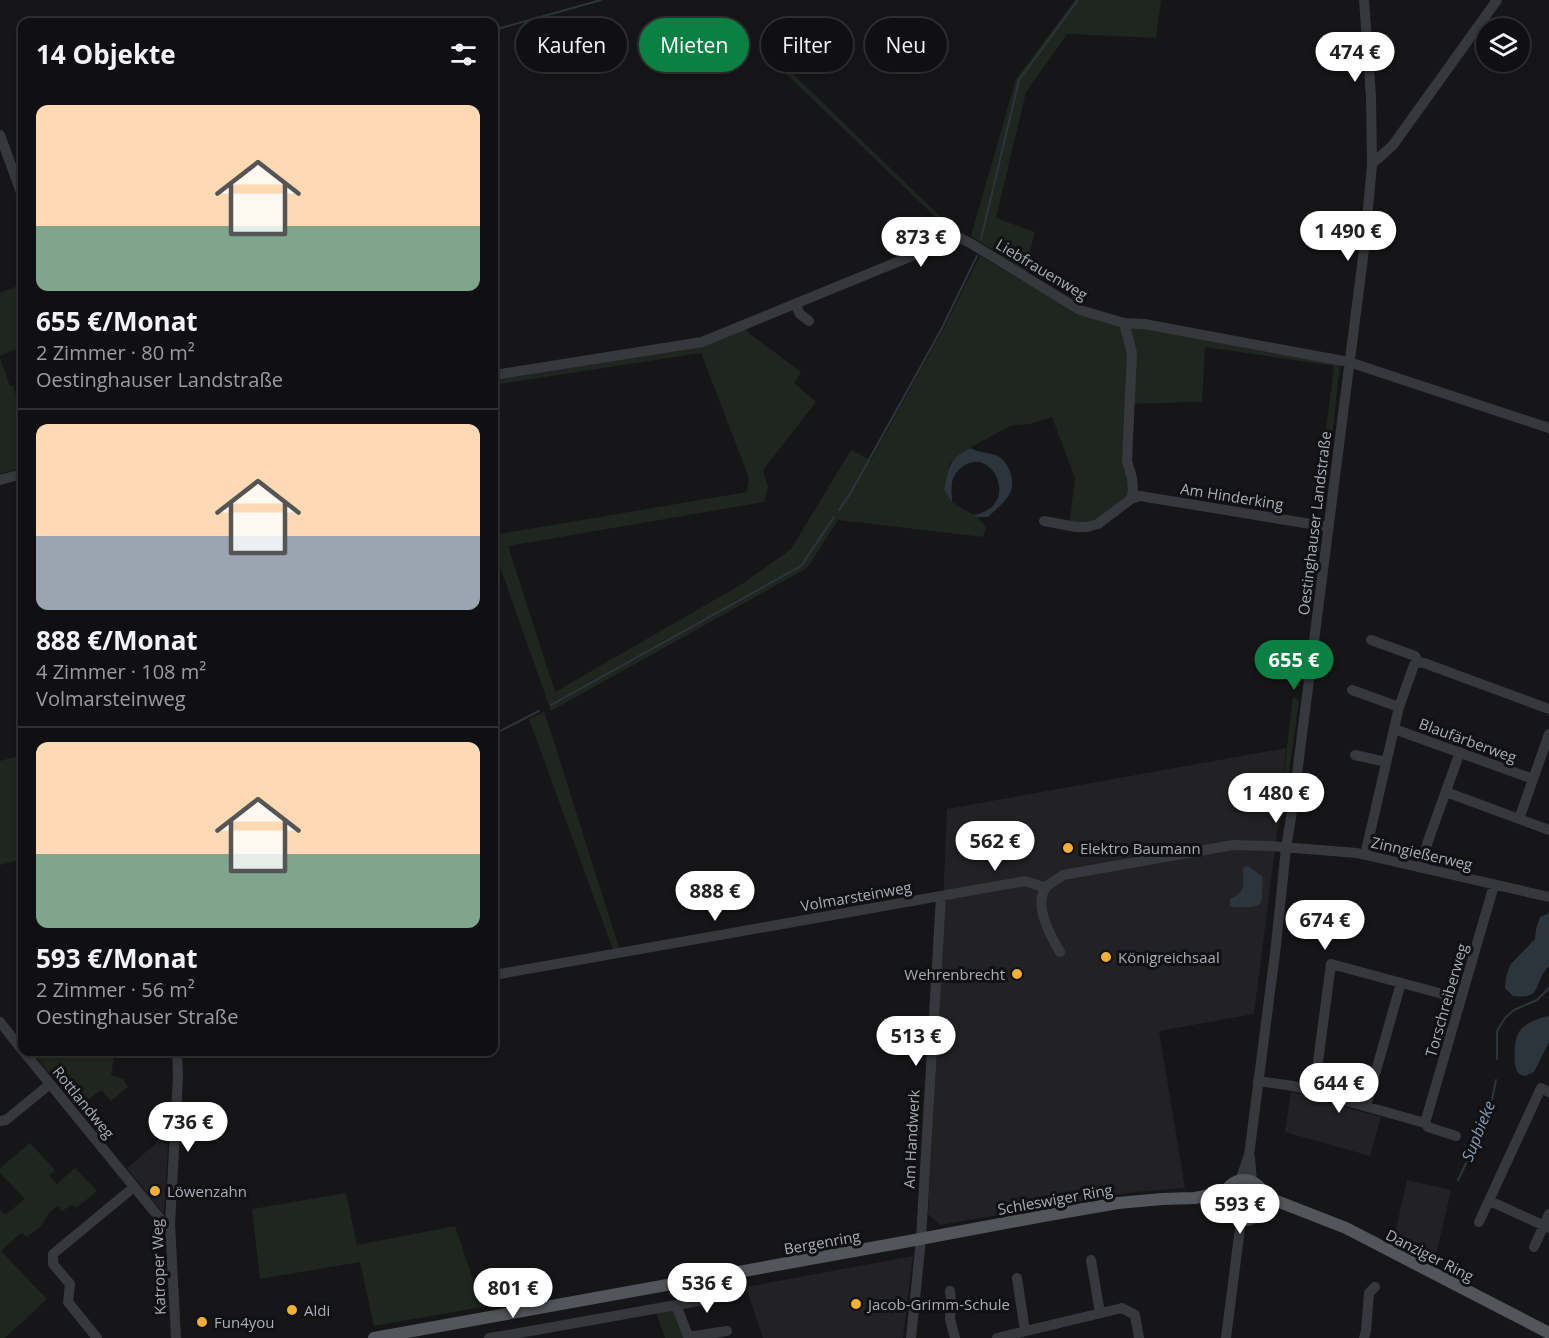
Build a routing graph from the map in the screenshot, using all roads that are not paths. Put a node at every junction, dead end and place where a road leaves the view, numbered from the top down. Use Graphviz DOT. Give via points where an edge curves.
graph roads {
  1 [pos="1364,0"];
  2 [pos="1497,0"];
  3 [pos="0,135"];
  4 [pos="1372,164"];
  5 [pos="18,184"];
  6 [pos="795,304"];
  7 [pos="809,321"];
  8 [pos="1124,323"];
  9 [pos="1349,362"];
  10 [pos="498,374"];
  11 [pos="1549,428"];
  12 [pos="18,475"];
  13 [pos="0,480"];
  14 [pos="1131,499"];
  15 [pos="1044,521"];
  16 [pos="1329,527"];
  17 [pos="1371,640"];
  18 [pos="1418,662"];
  19 [pos="1352,690"];
  20 [pos="1399,707"];
  21 [pos="1549,709"];
  22 [pos="1394,729"];
  23 [pos="1549,734"];
  24 [pos="1460,752"];
  25 [pos="1355,755"];
  26 [pos="1386,762"];
  27 [pos="1533,779"];
  28 [pos="1446,792"];
  29 [pos="1519,819"];
  30 [pos="1549,830"];
  31 [pos="1286,848"];
  32 [pos="1365,855"];
  33 [pos="1421,868"];
  34 [pos="1494,885"];
  35 [pos="1046,888"];
  36 [pos="941,896"];
  37 [pos="1549,897"];
  38 [pos="1060,952"];
  39 [pos="498,974"];
  40 [pos="1401,983"];
  41 [pos="1461,999"];
  42 [pos="0,1022"];
  43 [pos="18,1045"];
  44 [pos="27,1056"];
  45 [pos="177,1056"];
  46 [pos="1258,1081"];
  47 [pos="50,1084"];
  48 [pos="1545,1090"];
  49 [pos="1314,1092"];
  50 [pos="1366,1106"];
  51 [pos="3,1121"];
  52 [pos="1425,1123"];
  53 [pos="0,1132"];
  54 [pos="1456,1136"];
  55 [pos="1246,1181"];
  56 [pos="134,1187"];
  57 [pos="1226,1192"];
  58 [pos="1195,1198"];
  59 [pos="1490,1201"];
  60 [pos="1263,1203"];
  61 [pos="1225,1206"];
  62 [pos="1549,1214"];
  63 [pos="1241,1220"];
  64 [pos="1479,1222"];
  65 [pos="170,1224"];
  66 [pos="1546,1226"];
  67 [pos="921,1239"];
  68 [pos="1534,1247"];
  69 [pos="1091,1260"];
  70 [pos="1017,1278"];
  71 [pos="1375,1287"];
  72 [pos="950,1291"];
  73 [pos="732,1295"];
  74 [pos="676,1305"];
  75 [pos="1100,1313"];
  76 [pos="727,1331"];
  77 [pos="1025,1331"];
  78 [pos="1549,1333"];
  79 [pos="514,1336"];
  80 [pos="98,1338"];
  81 [pos="176,1338"];
  82 [pos="374,1338"];
  83 [pos="489,1338"];
  84 [pos="688,1338"];
  85 [pos="910,1338"];
  86 [pos="955,1338"];
  87 [pos="997,1338"];
  88 [pos="1139,1338"];
  89 [pos="1226,1338"];
  90 [pos="1365,1338"];
  1 -- 4 [label="street, Oestinghauser Landstraße"];
  2 -- 4 [label="street" via="1393,145"];
  3 -- 5 [label="street"];
  4 -- 9 [label="street, Oestinghauser Landstraße"];
  6 -- 7 [label="street"];
  6 -- 8 [label="street, Liebfrauenweg" via="960,238 1080,310"];
  6 -- 10 [label="street, Liebfrauenweg" via="702,342"];
  8 -- 9 [label="street, Liebfrauenweg"];
  8 -- 14 [label="street" via="1132,353 1127,461 1132,478"];
  9 -- 11 [label="street, Liebfrauenweg"];
  9 -- 16 [label="street, Oestinghauser Landstraße"];
  12 -- 13 [label="street"];
  14 -- 15 [label="street" via="1098,524 1087,527"];
  14 -- 16 [label="street, Am Hinderking" via="1140,496"];
  16 -- 31 [label="street, Oestinghauser Landstraße"];
  17 -- 18 [label="street" via="1415,656"];
  18 -- 20 [label="street"];
  18 -- 21 [label="street"];
  19 -- 20 [label="street"];
  20 -- 22 [label="street"];
  22 -- 24 [label="street, Blaufärberweg"];
  22 -- 26 [label="street"];
  23 -- 27 [label="street"];
  24 -- 27 [label="street, Blaufärberweg"];
  24 -- 28 [label="street"];
  25 -- 26 [label="street"];
  26 -- 32 [label="street"];
  27 -- 29 [label="street"];
  28 -- 29 [label="street"];
  28 -- 33 [label="street"];
  29 -- 30 [label="street"];
  31 -- 32 [label="street, Zinngießerweg"];
  31 -- 35 [label="street" via="1233,845 1063,875"];
  31 -- 46 [label="street, Oestinghauser Landstraße"];
  32 -- 33 [label="street, Zinngießerweg"];
  33 -- 34 [label="street, Zinngießerweg"];
  34 -- 37 [label="street, Zinngießerweg"];
  34 -- 41 [label="street, Torschreiberweg"];
  35 -- 36 [label="street, Volmarsteinweg" via="1025,880"];
  35 -- 38 [label="street" via="1041,903 1047,930"];
  36 -- 39 [label="street, Volmarsteinweg"];
  36 -- 67 [label="street, Am Handwerk"];
  40 -- 41 [label="street"];
  40 -- 49 [label="street" via="1331,964"];
  40 -- 50 [label="street"];
  41 -- 52 [label="street, Torschreiberweg"];
  42 -- 43 [label="street, Rottlandweg"];
  44 -- 47 [label="street, Rottlandweg"];
  45 -- 65 [label="street, Katroper Weg"];
  46 -- 49 [label="street"];
  46 -- 55 [label="street, Oestinghauser Landstraße"];
  47 -- 51 [label="street"];
  47 -- 56 [label="street, Rottlandweg"];
  48 -- 59 [label="street"];
  49 -- 50 [label="street"];
  50 -- 52 [label="street"];
  51 -- 53 [label="street" via="4,1129"];
  52 -- 54 [label="street"];
  55 -- 57 [label="main road" via="1234,1183"];
  55 -- 60 [label="main road" via="1261,1191"];
  56 -- 65 [label="street, Rottlandweg" via="162,1221"];
  56 -- 80 [label="street" via="53,1254 52,1264 70,1284 68,1302"];
  57 -- 58 [label="main road, Schleswiger Ring"];
  57 -- 61 [label="main road"];
  58 -- 61 [label="main road, Schleswiger Ring"];
  58 -- 67 [label="main road, Schleswiger Ring" via="1118,1203"];
  59 -- 64 [label="street"];
  59 -- 66 [label="street"];
  60 -- 63 [label="main road" via="1253,1218"];
  60 -- 78 [label="main road, Danziger Ring" via="1295,1209 1346,1228"];
  61 -- 63 [label="main road" via="1228,1213"];
  62 -- 66 [label="street"];
  63 -- 89 [label="street"];
  65 -- 81 [label="street, Katroper Weg"];
  66 -- 68 [label="street"];
  67 -- 82 [label="main road, Bergenring"];
  67 -- 85 [label="street, Am Handwerk"];
  69 -- 75 [label="street"];
  70 -- 77 [label="street"];
  71 -- 90 [label="street" via="1369,1293"];
  72 -- 86 [label="street"];
  73 -- 74 [label="street"];
  74 -- 79 [label="street"];
  74 -- 84 [label="street"];
  75 -- 77 [label="street"];
  75 -- 88 [label="street" via="1122,1308 1135,1315"];
  76 -- 84 [label="street"];
  77 -- 87 [label="street"];
  79 -- 83 [label="street"];
}
